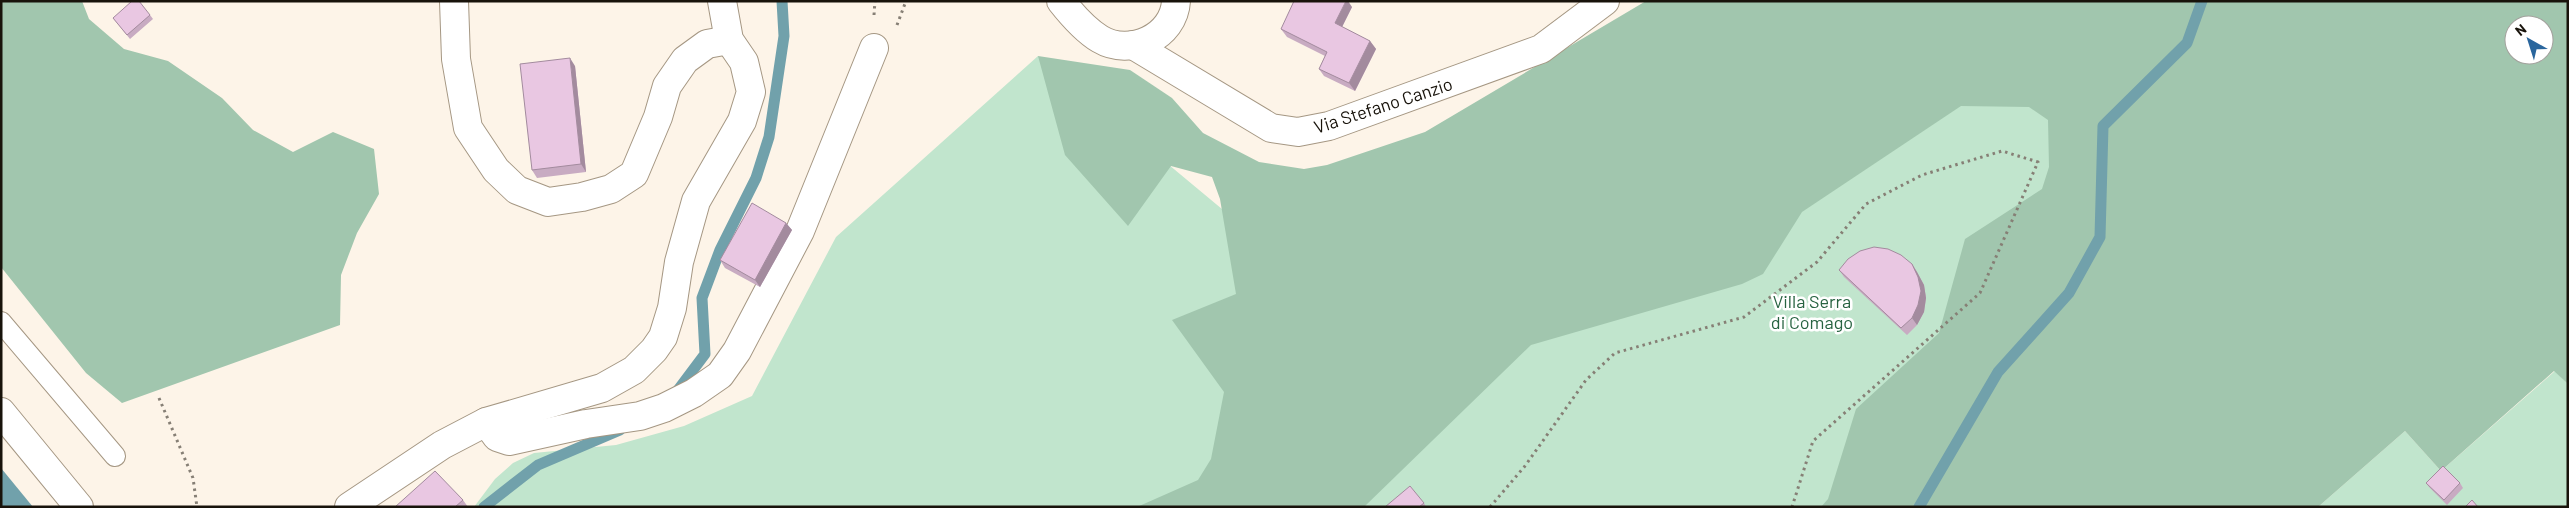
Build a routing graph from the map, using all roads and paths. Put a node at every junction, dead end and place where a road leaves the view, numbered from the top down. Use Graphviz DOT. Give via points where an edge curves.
graph roads {
  1 [pos="454,1"];
  2 [pos="722,1"];
  3 [pos="1061,1"];
  4 [pos="1176,1"];
  5 [pos="1605,1"];
  6 [pos="729,40"];
  7 [pos="1133,45"];
  8 [pos="874,48"];
  9 [pos="1,322"];
  10 [pos="159,398"];
  11 [pos="1,412"];
  12 [pos="486,422"];
  13 [pos="115,456"];
  14 [pos="78,507"];
  15 [pos="197,507"];
  16 [pos="349,507"];
  17 [pos="1490,507"];
  18 [pos="1792,507"];
  1 -- 6 [label="street" via="456,59 468,128 496,170 517,190 548,202 582,198 611,189 634,174 667,86 685,60 707,44"];
  2 -- 6 [label="street"];
  3 -- 7 [label="street" via="1100,39 1116,45"];
  4 -- 7 [label="street" via="1170,24 1155,38"];
  5 -- 7 [label="street, Via Stefano Canzio" via="1541,49 1329,126 1298,132 1271,128"];
  6 -- 12 [label="street" via="744,62 751,92 742,121 696,201 663,337 643,362 618,381"];
  8 -- 12 [label="street" via="800,231 737,351 720,375 679,400 640,416 509,441 497,437"];
  9 -- 13 [label="lane"];
  10 -- 15 [label="path" via="193,478"];
  11 -- 14 [label="street"];
  12 -- 16 [label="street" via="442,445"];
  17 -- 18 [label="path" via="1525,466 1586,380 1615,353 1744,317 1817,262 1866,204 1922,175 2002,151 2038,162 1980,293 1813,441"];
}
